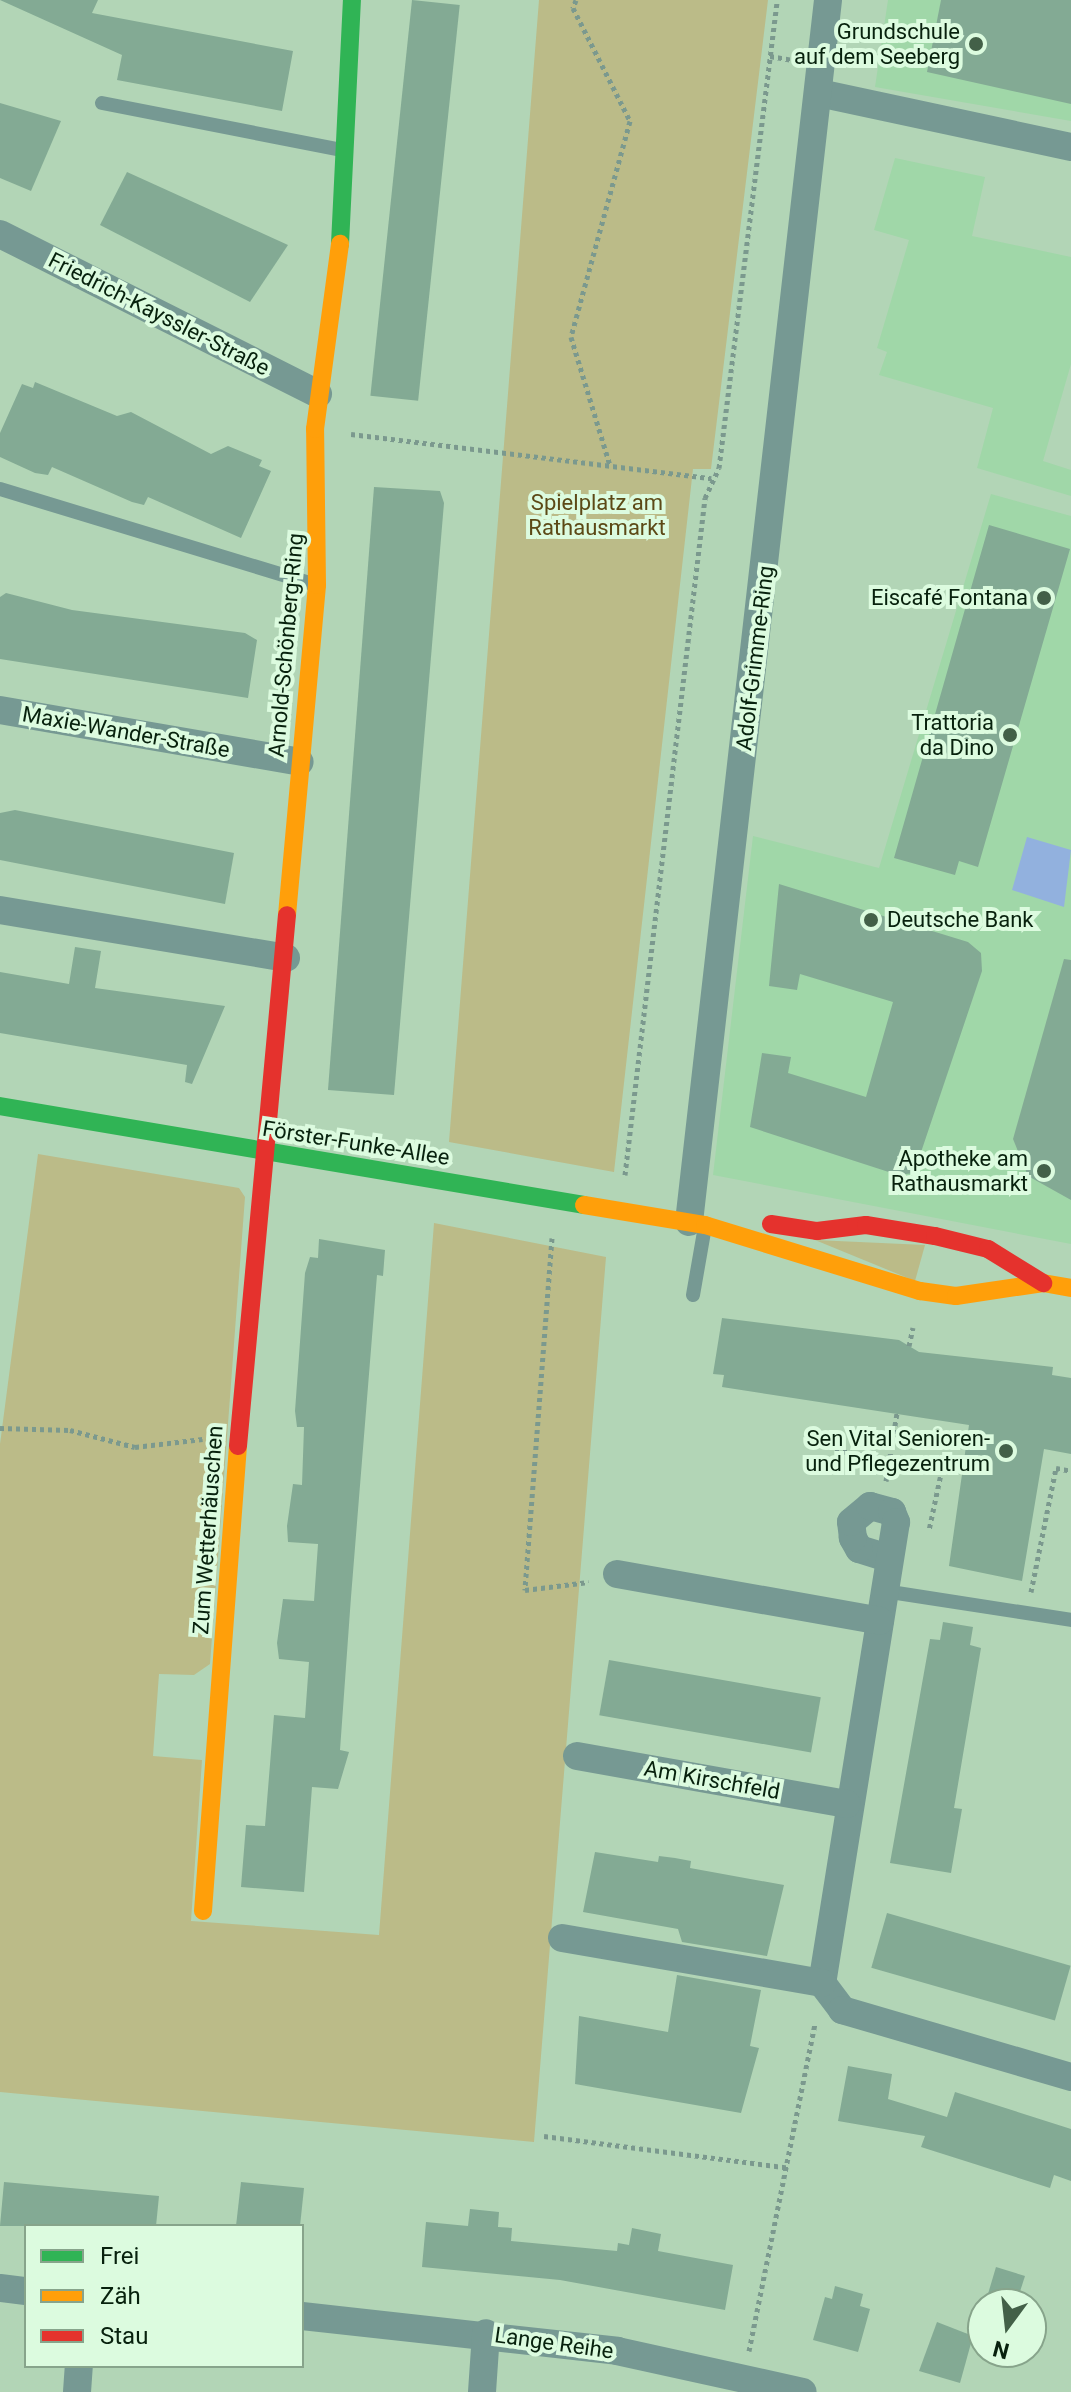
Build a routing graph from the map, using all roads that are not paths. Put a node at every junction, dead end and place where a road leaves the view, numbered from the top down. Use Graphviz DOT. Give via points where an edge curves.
graph roads {
  1 [pos="352,0"];
  2 [pos="828,0"];
  3 [pos="819,93"];
  4 [pos="102,103"];
  5 [pos="1071,147"];
  6 [pos="347,151"];
  7 [pos="0,234"];
  8 [pos="318,394"];
  9 [pos="0,489"];
  10 [pos="317,585"];
  11 [pos="0,710"];
  12 [pos="300,762"];
  13 [pos="0,910"];
  14 [pos="286,958"];
  15 [pos="0,1106"];
  16 [pos="266,1152"];
  17 [pos="697,1224"];
  18 [pos="1043,1283"];
  19 [pos="1071,1288"];
  20 [pos="693,1295"];
  21 [pos="888,1558"];
  22 [pos="617,1574"];
  23 [pos="884,1591"];
  24 [pos="1071,1620"];
  25 [pos="880,1621"];
  26 [pos="577,1756"];
  27 [pos="847,1804"];
  28 [pos="203,1911"];
  29 [pos="562,1938"];
  30 [pos="822,1983"];
  31 [pos="1071,2077"];
  32 [pos="0,2288"];
  33 [pos="24,2291"];
  34 [pos="304,2316"];
  35 [pos="486,2333"];
  36 [pos="79,2368"];
  37 [pos="77,2392"];
  38 [pos="482,2392"];
  39 [pos="803,2392"];
  1 -- 6 [label="street, Arnold-Schönberg-Ring"];
  2 -- 3 [label="street, Adolf-Grimme-Ring"];
  3 -- 5 [label="street"];
  3 -- 17 [label="street, Adolf-Grimme-Ring"];
  4 -- 6 [label="lane"];
  6 -- 8 [label="street, Arnold-Schönberg-Ring" via="339,269 328,300"];
  7 -- 8 [label="street, Friedrich-Kayssler-Straße"];
  8 -- 10 [label="street, Arnold-Schönberg-Ring"];
  9 -- 10 [label="lane"];
  10 -- 12 [label="street, Arnold-Schönberg-Ring"];
  11 -- 12 [label="street, Maxie-Wander-Straße"];
  12 -- 14 [label="street, Arnold-Schönberg-Ring"];
  13 -- 14 [label="street"];
  14 -- 16 [label="street, Arnold-Schönberg-Ring"];
  15 -- 16 [label="street, Förster-Funke-Allee"];
  16 -- 17 [label="street, Förster-Funke-Allee"];
  16 -- 28 [label="street, Zum Wetterhäuschen"];
  17 -- 18 [label="street, Förster-Funke-Allee" via="920,1291 956,1296"];
  17 -- 18 [label="street, Förster-Funke-Allee" via="731,1217 817,1231 866,1225 988,1249"];
  17 -- 20 [label="lane"];
  18 -- 19 [label="street, Förster-Funke-Allee"];
  21 -- 21 [label="street" via="859,1549 853,1538 858,1512 882,1506 896,1522"];
  21 -- 23 [label="street"];
  22 -- 25 [label="street"];
  23 -- 24 [label="lane"];
  23 -- 25 [label="street"];
  25 -- 27 [label="street"];
  26 -- 27 [label="street, Am Kirschfeld"];
  27 -- 30 [label="street"];
  29 -- 30 [label="street"];
  30 -- 31 [label="street" via="842,2010"];
  32 -- 33 [label="street"];
  34 -- 35 [label="street, Lange Reihe"];
  35 -- 38 [label="street"];
  35 -- 39 [label="street, Lange Reihe"];
  36 -- 37 [label="street"];
}
